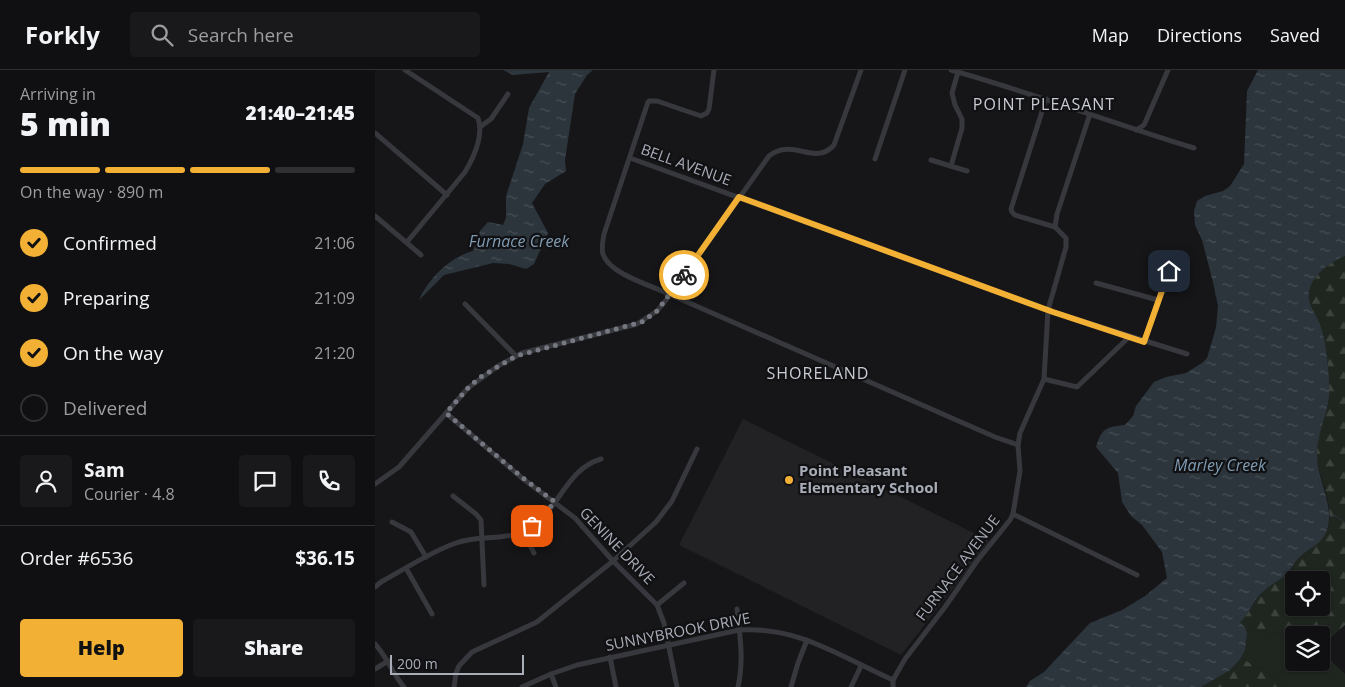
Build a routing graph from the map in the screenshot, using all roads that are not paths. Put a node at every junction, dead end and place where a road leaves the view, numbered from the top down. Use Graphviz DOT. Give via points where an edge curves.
graph roads {
  1 [pos="405,70"];
  2 [pos="714,70"];
  3 [pos="861,70"];
  4 [pos="905,70"];
  5 [pos="951,70"];
  6 [pos="1168,70"];
  7 [pos="958,72"];
  8 [pos="508,94"];
  9 [pos="1046,98"];
  10 [pos="1090,114"];
  11 [pos="480,127"];
  12 [pos="1136,130"];
  13 [pos="375,133"];
  14 [pos="1194,148"];
  15 [pos="630,158"];
  16 [pos="875,159"];
  17 [pos="931,160"];
  18 [pos="951,166"];
  19 [pos="967,171"];
  20 [pos="447,195"];
  21 [pos="739,197"];
  22 [pos="375,216"];
  23 [pos="1055,227"];
  24 [pos="407,242"];
  25 [pos="421,255"];
  26 [pos="1169,271"];
  27 [pos="1096,283"];
  28 [pos="671,294"];
  29 [pos="1159,300"];
  30 [pos="465,304"];
  31 [pos="1048,310"];
  32 [pos="1129,337"];
  33 [pos="1144,342"];
  34 [pos="1187,354"];
  35 [pos="516,356"];
  36 [pos="1044,379"];
  37 [pos="446,413"];
  38 [pos="1018,444"];
  39 [pos="697,449"];
  40 [pos="601,459"];
  41 [pos="375,484"];
  42 [pos="453,496"];
  43 [pos="555,502"];
  44 [pos="1013,514"];
  45 [pos="392,522"];
  46 [pos="523,532"];
  47 [pos="482,538"];
  48 [pos="534,553"];
  49 [pos="426,557"];
  50 [pos="613,561"];
  51 [pos="406,568"];
  52 [pos="1137,575"];
  53 [pos="684,582"];
  54 [pos="484,585"];
  55 [pos="375,587"];
  56 [pos="657,605"];
  57 [pos="737,609"];
  58 [pos="431,614"];
  59 [pos="739,630"];
  60 [pos="807,640"];
  61 [pos="375,644"];
  62 [pos="669,645"];
  63 [pos="610,657"];
  64 [pos="388,661"];
  65 [pos="861,666"];
  66 [pos="375,669"];
  67 [pos="551,674"];
  68 [pos="893,680"];
  69 [pos="404,687"];
  70 [pos="454,687"];
  71 [pos="522,687"];
  72 [pos="556,687"];
  73 [pos="616,687"];
  74 [pos="677,687"];
  75 [pos="738,687"];
  76 [pos="791,687"];
  77 [pos="851,687"];
  78 [pos="893,687"];
  1 -- 11 [label="street" via="478,118"];
  2 -- 15 [label="street" via="707,113 701,116 649,101"];
  3 -- 21 [label="street" via="830,150 815,154 791,148 779,149 769,156"];
  4 -- 16 [label="street"];
  5 -- 7 [label="street"];
  6 -- 12 [label="street" via="1143,125"];
  7 -- 9 [label="street"];
  7 -- 18 [label="street" via="952,93 962,128"];
  8 -- 11 [label="street" via="491,119"];
  9 -- 10 [label="street"];
  9 -- 23 [label="street" via="1011,209 1015,215"];
  10 -- 12 [label="street"];
  10 -- 23 [label="street"];
  11 -- 20 [label="street" via="471,162"];
  12 -- 14 [label="street"];
  13 -- 20 [label="street"];
  15 -- 21 [label="street, BELL AVENUE"];
  15 -- 28 [label="street" via="604,234 603,255 610,266"];
  17 -- 18 [label="street"];
  18 -- 19 [label="street"];
  20 -- 24 [label="street"];
  21 -- 28 [label="street"];
  21 -- 31 [label="street, BELL AVENUE"];
  22 -- 24 [label="street"];
  23 -- 31 [label="street, FURNACE AVENUE" via="1065,238 1066,247"];
  24 -- 25 [label="street"];
  26 -- 29 [label="street"];
  27 -- 29 [label="street"];
  28 -- 35 [label="street" via="657,311 637,324"];
  28 -- 38 [label="street" via="995,437"];
  29 -- 33 [label="street"];
  30 -- 35 [label="street"];
  31 -- 32 [label="street, BELL AVENUE"];
  31 -- 36 [label="street, FURNACE AVENUE"];
  32 -- 33 [label="street, BELL AVENUE"];
  32 -- 36 [label="street" via="1077,387"];
  33 -- 34 [label="street, BELL AVENUE"];
  35 -- 37 [label="street" via="479,378"];
  36 -- 38 [label="street, FURNACE AVENUE"];
  37 -- 41 [label="street" via="399,467"];
  37 -- 43 [label="street, GENINE DRIVE"];
  38 -- 44 [label="street, FURNACE AVENUE" via="1020,471"];
  39 -- 50 [label="street" via="665,512"];
  40 -- 43 [label="street" via="581,469"];
  42 -- 47 [label="street" via="481,520"];
  43 -- 46 [label="street" via="541,519"];
  43 -- 50 [label="street, GENINE DRIVE" via="575,518"];
  44 -- 52 [label="street"];
  44 -- 68 [label="street, FURNACE AVENUE" via="905,659"];
  45 -- 49 [label="street" via="411,532"];
  46 -- 47 [label="street"];
  46 -- 48 [label="street"];
  47 -- 49 [label="street" via="457,542"];
  47 -- 54 [label="street"];
  49 -- 51 [label="street"];
  50 -- 56 [label="street, GENINE DRIVE"];
  50 -- 70 [label="street" via="537,622 472,652 459,666"];
  51 -- 55 [label="street"];
  51 -- 58 [label="street"];
  53 -- 56 [label="street"];
  56 -- 62 [label="street, GENINE DRIVE"];
  57 -- 59 [label="street"];
  59 -- 60 [label="street, SUNNYBROOK DRIVE" via="780,632"];
  59 -- 62 [label="street, SUNNYBROOK DRIVE"];
  59 -- 75 [label="street" via="742,658"];
  60 -- 65 [label="street, SUNNYBROOK DRIVE"];
  60 -- 76 [label="street"];
  61 -- 64 [label="street"];
  62 -- 63 [label="street, SUNNYBROOK DRIVE"];
  62 -- 74 [label="street, GENINE DRIVE"];
  63 -- 67 [label="street, SUNNYBROOK DRIVE"];
  63 -- 73 [label="street"];
  64 -- 66 [label="street"];
  64 -- 69 [label="street"];
  65 -- 68 [label="street, SUNNYBROOK DRIVE"];
  65 -- 77 [label="street"];
  67 -- 71 [label="street, SUNNYBROOK DRIVE"];
  67 -- 72 [label="street"];
  68 -- 78 [label="street, FURNACE AVENUE"];
}
